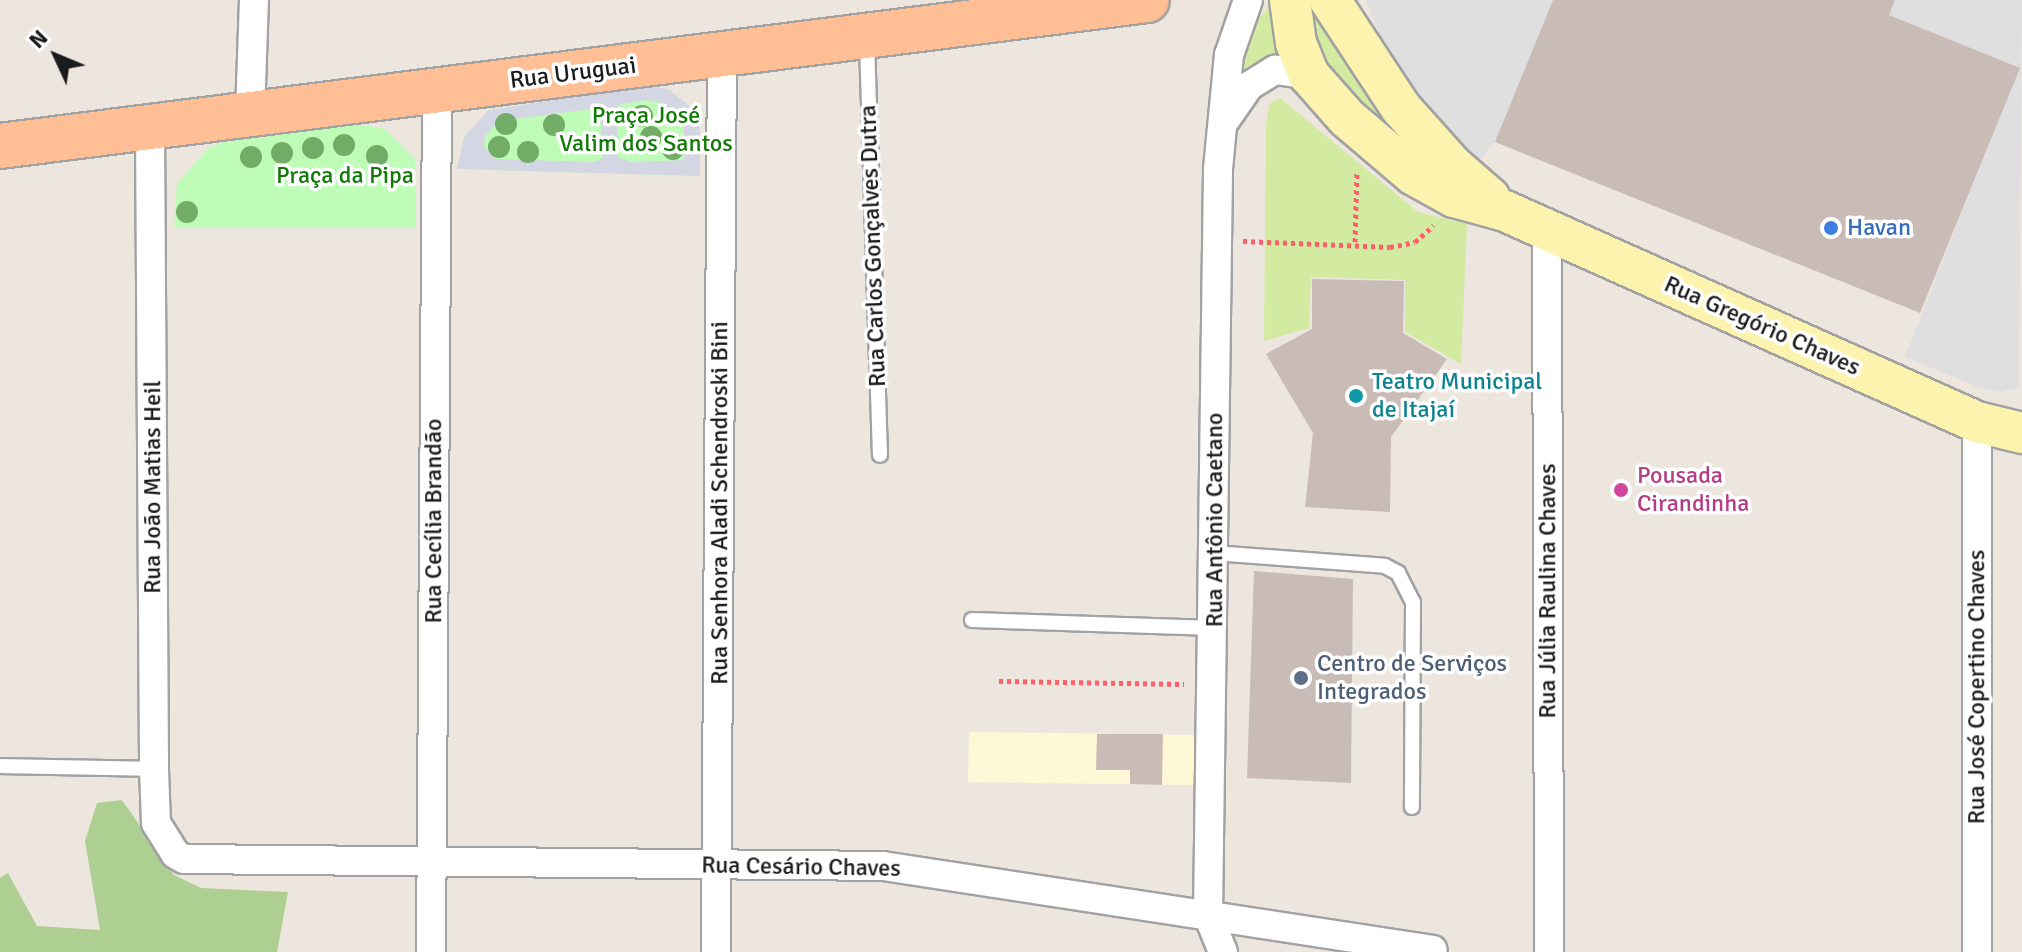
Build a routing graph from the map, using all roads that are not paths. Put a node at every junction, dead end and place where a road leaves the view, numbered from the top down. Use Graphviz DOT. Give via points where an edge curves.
graph roads {
  1 [pos="254,0"];
  2 [pos="1147,0"];
  3 [pos="1248,0"];
  4 [pos="1290,0"];
  5 [pos="1330,0"];
  6 [pos="867,37"];
  7 [pos="722,55"];
  8 [pos="1309,75"];
  9 [pos="437,90"];
  10 [pos="250,114"];
  11 [pos="1221,126"];
  12 [pos="150,127"];
  13 [pos="0,146"];
  14 [pos="1505,211"];
  15 [pos="1547,230"];
  16 [pos="1977,422"];
  17 [pos="2022,433"];
  18 [pos="880,455"];
  19 [pos="1214,553"];
  20 [pos="972,620"];
  21 [pos="1214,628"];
  22 [pos="0,766"];
  23 [pos="154,769"];
  24 [pos="1412,807"];
  25 [pos="166,846"];
  26 [pos="433,863"];
  27 [pos="717,865"];
  28 [pos="1208,915"];
  29 [pos="1433,950"];
  30 [pos="431,952"];
  31 [pos="716,952"];
  32 [pos="1223,952"];
  33 [pos="1549,952"];
  34 [pos="1977,952"];
  1 -- 10 [label="street"];
  2 -- 6 [label="main road, Rua Uruguai"];
  3 -- 11 [label="street, Rua Antônio Caetano" via="1229,55"];
  4 -- 8 [label="street, Rua Gregório Chaves" via="1292,28"];
  5 -- 14 [label="street, Rua Gregório Chaves" via="1401,108 1452,165"];
  6 -- 7 [label="main road, Rua Uruguai"];
  6 -- 18 [label="lane, Rua Carlos Gonçalves Dutra"];
  7 -- 9 [label="main road, Rua Uruguai"];
  7 -- 27 [label="street, Rua Senhora Aladi Schendroski Bini"];
  8 -- 11 [label="street" via="1275,70 1249,86"];
  8 -- 14 [label="street, Rua Gregório Chaves" via="1369,139 1414,175 1454,197"];
  9 -- 10 [label="main road, Rua Uruguai"];
  9 -- 26 [label="street, Rua Cecília Brandão"];
  10 -- 12 [label="main road, Rua Uruguai"];
  11 -- 19 [label="street, Rua Antônio Caetano"];
  12 -- 13 [label="main road, Rua Uruguai"];
  12 -- 23 [label="street, Rua João Matias Heil"];
  14 -- 15 [label="street, Rua Gregório Chaves"];
  15 -- 16 [label="street, Rua Gregório Chaves"];
  15 -- 33 [label="street, Rua Júlia Raulina Chaves"];
  16 -- 17 [label="street, Rua Gregório Chaves"];
  16 -- 34 [label="street, Rua José Copertino Chaves"];
  19 -- 21 [label="street, Rua Antônio Caetano"];
  19 -- 24 [label="lane" via="1385,566 1398,573 1413,602"];
  20 -- 21 [label="lane"];
  21 -- 28 [label="street, Rua Antônio Caetano"];
  22 -- 23 [label="lane"];
  23 -- 25 [label="street, Rua João Matias Heil" via="156,823"];
  25 -- 26 [label="street, Rua Cesário Chaves" via="184,859"];
  26 -- 27 [label="street, Rua Cesário Chaves"];
  26 -- 30 [label="street, Rua Cecília Brandão"];
  27 -- 28 [label="street, Rua Cesário Chaves" via="883,866"];
  27 -- 31 [label="street, Rua Senhora Aladi Schendroski Bini"];
  28 -- 29 [label="street, Rua Cesário Chaves"];
  28 -- 32 [label="street"];
}
